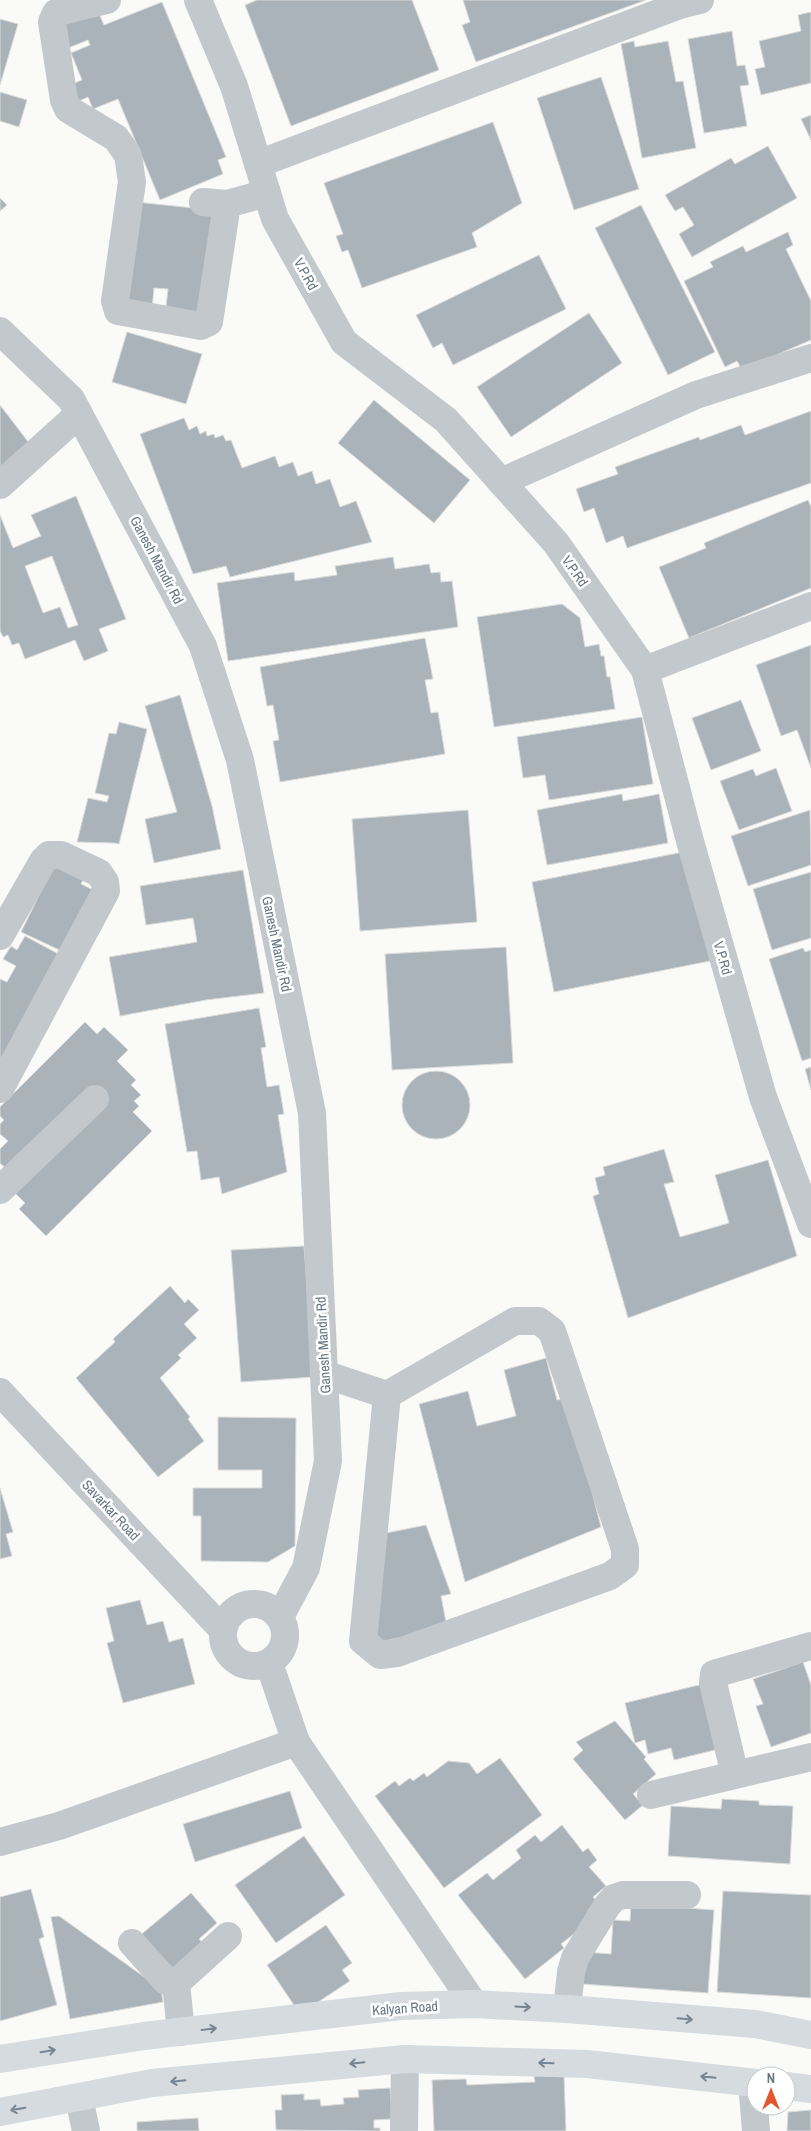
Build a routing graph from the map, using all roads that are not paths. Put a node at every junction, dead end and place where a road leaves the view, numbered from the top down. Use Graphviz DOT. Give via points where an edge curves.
graph roads {
  1 [pos="107,0"];
  2 [pos="198,0"];
  3 [pos="700,0"];
  4 [pos="73,4"];
  5 [pos="258,164"];
  6 [pos="267,193"];
  7 [pos="0,331"];
  8 [pos="811,358"];
  9 [pos="78,414"];
  10 [pos="501,482"];
  11 [pos="0,485"];
  12 [pos="811,606"];
  13 [pos="645,670"];
  14 [pos="0,936"];
  15 [pos="0,1089"];
  16 [pos="94,1099"];
  17 [pos="0,1190"];
  18 [pos="810,1215"];
  19 [pos="324,1374"];
  20 [pos="0,1392"];
  21 [pos="387,1395"];
  22 [pos="280,1617"];
  23 [pos="222,1629"];
  24 [pos="811,1646"];
  25 [pos="269,1663"];
  26 [pos="296,1742"];
  27 [pos="811,1757"];
  28 [pos="735,1775"];
  29 [pos="651,1795"];
  30 [pos="0,1842"];
  31 [pos="687,1895"];
  32 [pos="228,1936"];
  33 [pos="132,1943"];
  34 [pos="176,1983"];
  35 [pos="474,2004"];
  36 [pos="568,2009"];
  37 [pos="181,2032"];
  38 [pos="811,2035"];
  39 [pos="0,2059"];
  40 [pos="406,2059"];
  41 [pos="746,2082"];
  42 [pos="796,2087"];
  43 [pos="811,2089"];
  44 [pos="78,2098"];
  45 [pos="0,2112"];
  46 [pos="755,2116"];
  47 [pos="86,2131"];
  48 [pos="404,2131"];
  49 [pos="756,2131"];
  1 -- 4 [label="street"];
  2 -- 5 [label="street, V.P.Rd" via="234,86"];
  3 -- 5 [label="street"];
  4 -- 6 [label="street" via="56,13 52,22 64,100 68,109 116,138 128,155 132,182 115,301 118,311 201,326 209,322 215,203"];
  5 -- 6 [label="street, V.P.Rd"];
  6 -- 10 [label="street, V.P.Rd" via="275,218 344,342 446,420"];
  7 -- 9 [label="street, Ganesh Mandir Rd" via="70,399"];
  8 -- 10 [label="street" via="696,394"];
  9 -- 11 [label="street"];
  9 -- 19 [label="street, Ganesh Mandir Rd" via="203,646 240,760 312,1113"];
  10 -- 13 [label="street, V.P.Rd" via="556,544"];
  12 -- 13 [label="street"];
  13 -- 18 [label="street, V.P.Rd" via="763,1097"];
  14 -- 15 [label="street" via="43,860 49,855 61,854 99,873 105,882 106,891"];
  16 -- 17 [label="street"];
  19 -- 21 [label="street"];
  19 -- 22 [label="street, Ganesh Mandir Rd" via="328,1461 306,1568"];
  20 -- 23 [label="street, Savarkar Road"];
  21 -- 21 [label="street" via="515,1321 539,1321 552,1331 625,1549 624,1565 610,1576 397,1653 380,1654 363,1641"];
  22 -- 23 [label="street" via="263,1605 242,1606 226,1619"];
  22 -- 25 [label="street" via="284,1627 283,1647"];
  23 -- 25 [label="street" via="225,1649 239,1664"];
  24 -- 28 [label="street" via="714,1674 713,1683"];
  25 -- 26 [label="street"];
  26 -- 30 [label="street" via="59,1826"];
  26 -- 35 [label="street"];
  27 -- 28 [label="street"];
  28 -- 29 [label="street"];
  31 -- 36 [label="street" via="623,1895 614,1898 576,1958"];
  32 -- 34 [label="street"];
  33 -- 34 [label="street" via="166,1981"];
  34 -- 37 [label="street"];
  35 -- 36 [label="main road, Kalyan Road, one-way"];
  37 -- 35 [label="main road, Kalyan Road, one-way" via="402,2006"];
  36 -- 38 [label="main road, Kalyan Road, one-way" via="755,2024"];
  39 -- 37 [label="main road, Kalyan Road, one-way"];
  41 -- 40 [label="main road, one-way" via="587,2064"];
  40 -- 44 [label="main road, one-way" via="152,2083"];
  40 -- 48 [label="street"];
  42 -- 43 [label="main road"];
  44 -- 45 [label="main road, one-way"];
  44 -- 47 [label="street"];
  46 -- 49 [label="street"];
}
